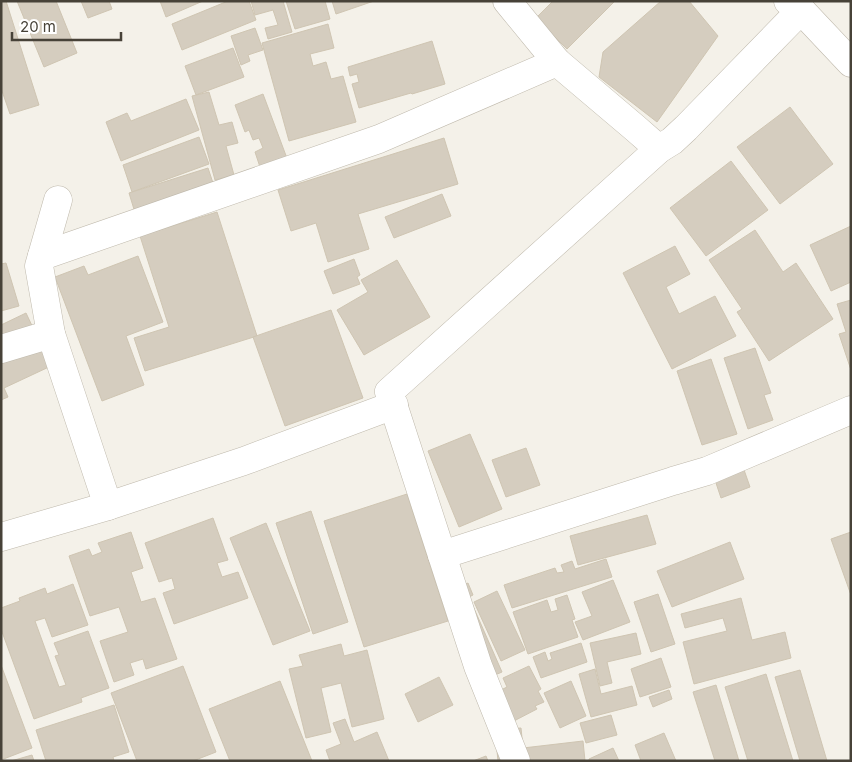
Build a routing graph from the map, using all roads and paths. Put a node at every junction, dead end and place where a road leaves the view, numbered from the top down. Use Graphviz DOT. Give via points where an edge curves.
graph roads {
  1 [pos="507,1"];
  2 [pos="795,6"];
  3 [pos="557,62"];
  4 [pos="851,63"];
  5 [pos="659,149"];
  6 [pos="58,200"];
  7 [pos="42,256"];
  8 [pos="51,334"];
  9 [pos="1,349"];
  10 [pos="394,406"];
  11 [pos="851,410"];
  12 [pos="108,506"];
  13 [pos="1,537"];
  14 [pos="442,555"];
  15 [pos="516,761"];
  1 -- 3 [label="street"];
  2 -- 4 [label="street"];
  2 -- 5 [label="street" via="686,128"];
  3 -- 5 [label="street"];
  3 -- 7 [label="street" via="379,139"];
  5 -- 10 [label="street" via="389,392"];
  6 -- 7 [label="street"];
  7 -- 8 [label="street" via="39,266"];
  8 -- 9 [label="street"];
  8 -- 12 [label="street"];
  10 -- 12 [label="street"];
  10 -- 14 [label="street"];
  11 -- 14 [label="street" via="707,471"];
  12 -- 13 [label="street"];
  14 -- 15 [label="street" via="478,666"];
}
